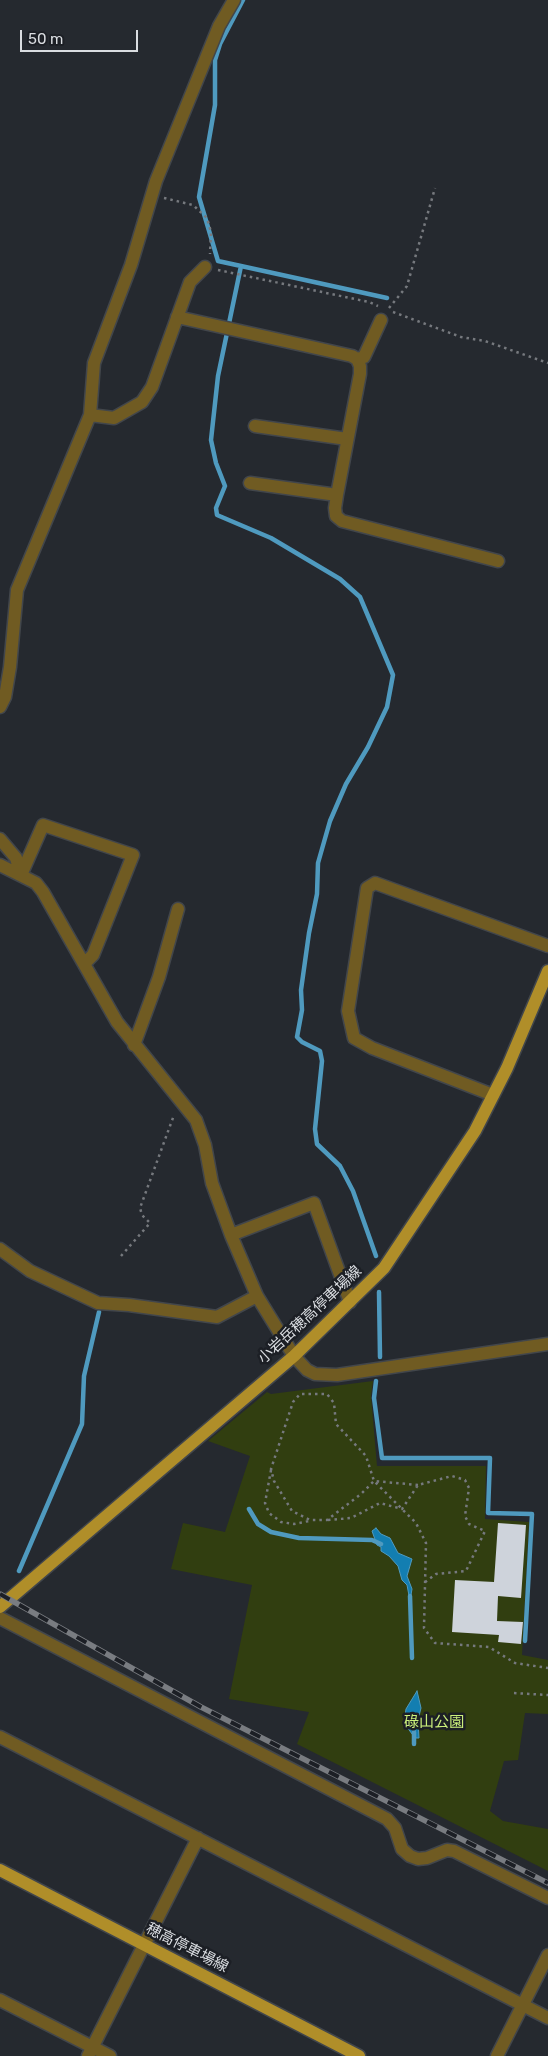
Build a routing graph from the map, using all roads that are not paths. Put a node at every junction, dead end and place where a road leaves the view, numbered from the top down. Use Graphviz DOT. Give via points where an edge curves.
graph roads {
  1 [pos="234,0"];
  2 [pos="209,264"];
  3 [pos="384,315"];
  4 [pos="177,318"];
  5 [pos="357,359"];
  6 [pos="90,415"];
  7 [pos="255,426"];
  8 [pos="347,439"];
  9 [pos="250,483"];
  10 [pos="337,495"];
  11 [pos="498,561"];
  12 [pos="0,707"];
  13 [pos="0,839"];
  14 [pos="0,865"];
  15 [pos="21,875"];
  16 [pos="178,909"];
  17 [pos="548,946"];
  18 [pos="85,963"];
  19 [pos="548,971"];
  20 [pos="134,1045"];
  21 [pos="493,1095"];
  22 [pos="231,1235"];
  23 [pos="0,1249"];
  24 [pos="257,1296"];
  25 [pos="350,1302"];
  26 [pos="548,1344"];
  27 [pos="294,1356"];
  28 [pos="0,1607"];
  29 [pos="0,1618"];
  30 [pos="0,1737"];
  31 [pos="198,1838"];
  32 [pos="0,1870"];
  33 [pos="548,1898"];
  34 [pos="144,1944"];
  35 [pos="548,1955"];
  36 [pos="0,2000"];
  37 [pos="523,2004"];
  38 [pos="548,2018"];
  39 [pos="90,2051"];
  40 [pos="110,2056"];
  41 [pos="359,2056"];
  42 [pos="497,2056"];
  1 -- 6 [label="street" via="210,47 151,195 131,265 94,363"];
  2 -- 4 [label="street" via="190,282"];
  3 -- 5 [label="street" via="364,357"];
  4 -- 5 [label="street"];
  4 -- 6 [label="street" via="152,387 142,402 114,418"];
  5 -- 8 [label="street" via="360,374"];
  6 -- 12 [label="street" via="17,590 10,667"];
  7 -- 8 [label="street"];
  8 -- 10 [label="street"];
  9 -- 10 [label="street"];
  10 -- 11 [label="street" via="336,516 342,521"];
  13 -- 15 [label="street" via="16,858"];
  14 -- 15 [label="street"];
  15 -- 18 [label="street" via="36,883 43,892"];
  15 -- 18 [label="street" via="43,825 133,855 93,955"];
  16 -- 20 [label="street" via="159,976"];
  17 -- 21 [label="street" via="375,883 367,888 348,1011 354,1038"];
  18 -- 20 [label="street" via="103,1000"];
  19 -- 21 [label="main road, 小岩岳穂高停車場線"];
  20 -- 22 [label="street" via="202,1131 212,1183"];
  21 -- 25 [label="main road, 小岩岳穂高停車場線" via="475,1131 409,1232 384,1268"];
  22 -- 24 [label="street"];
  22 -- 25 [label="street" via="314,1203"];
  23 -- 24 [label="street" via="30,1271 98,1304 217,1317"];
  24 -- 27 [label="street"];
  25 -- 27 [label="main road, 小岩岳穂高停車場線"];
  26 -- 27 [label="street" via="337,1375 315,1374"];
  27 -- 28 [label="main road, 小岩岳穂高停車場線"];
  29 -- 33 [label="street" via="387,1820 395,1828 402,1849 410,1856 427,1858 447,1850 454,1851"];
  30 -- 31 [label="street"];
  31 -- 34 [label="street"];
  31 -- 37 [label="street"];
  32 -- 34 [label="main road, 穂高停車場線"];
  34 -- 39 [label="street"];
  34 -- 41 [label="main road, 穂高停車場線"];
  35 -- 37 [label="street"];
  36 -- 39 [label="street"];
  37 -- 38 [label="street"];
  37 -- 42 [label="street"];
  39 -- 40 [label="street"];
}
